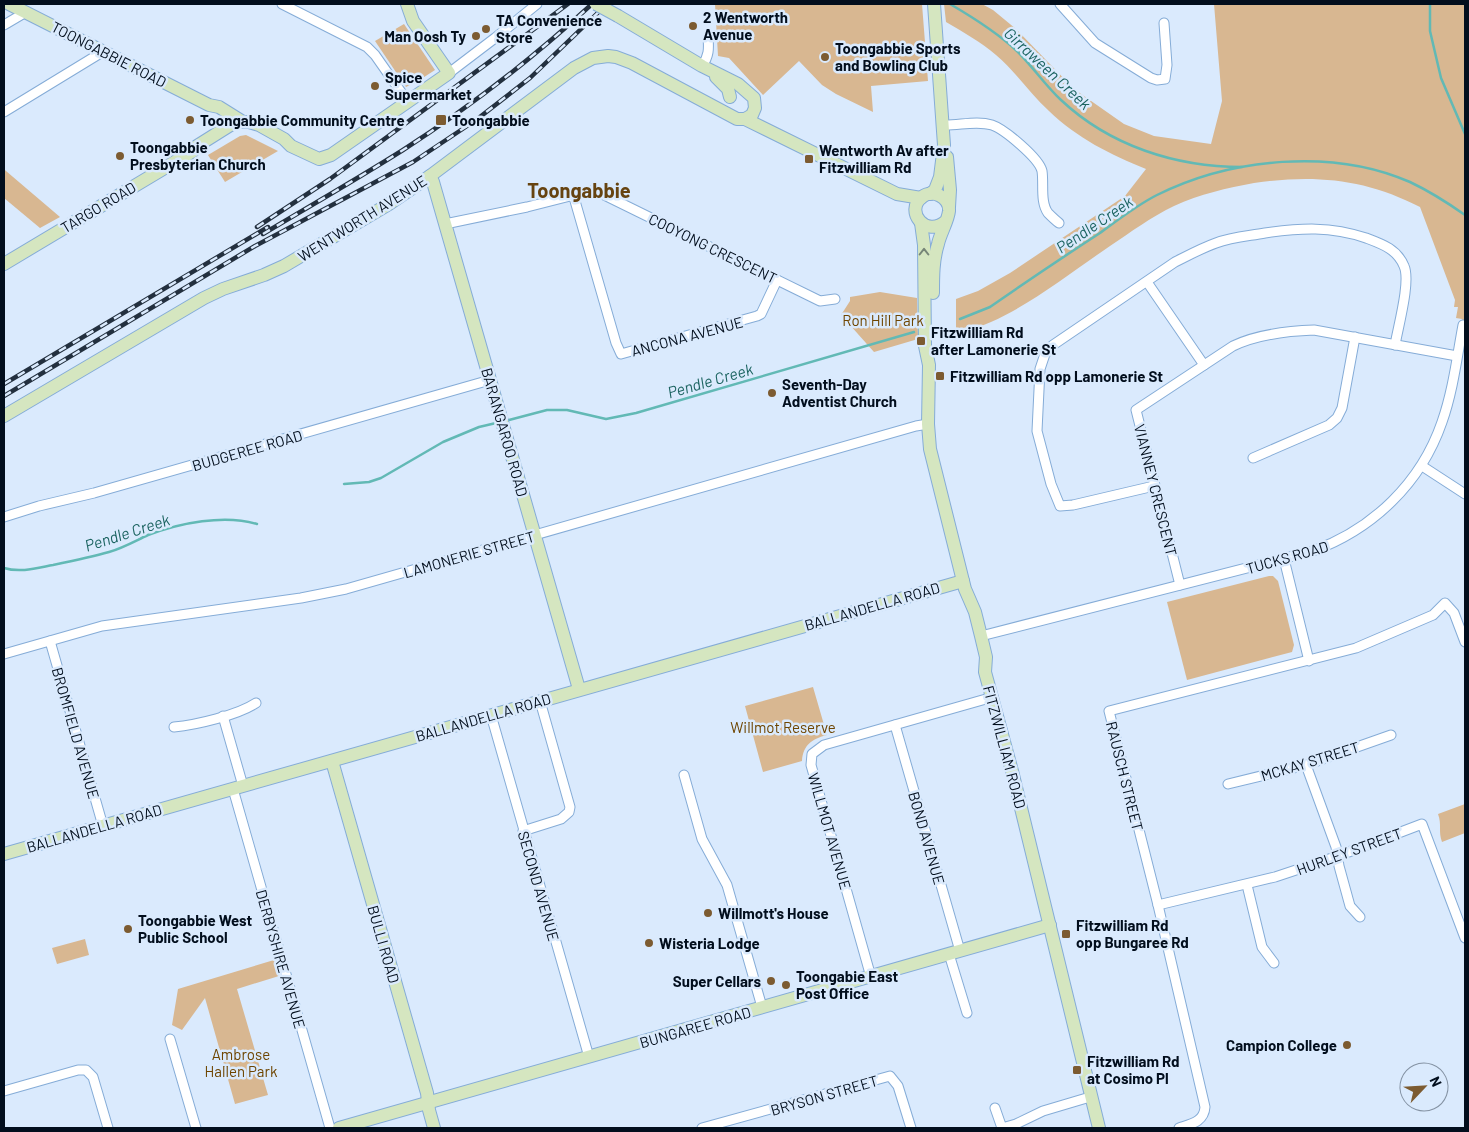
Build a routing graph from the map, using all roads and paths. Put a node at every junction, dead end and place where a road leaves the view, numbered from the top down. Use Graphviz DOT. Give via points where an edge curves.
graph roads {
  1 [pos="9,4"];
  2 [pos="282,4"];
  3 [pos="407,4"];
  4 [pos="537,4"];
  5 [pos="596,4"];
  6 [pos="934,4"];
  7 [pos="1060,4"];
  8 [pos="26,12"];
  9 [pos="1164,24"];
  10 [pos="4,25"];
  11 [pos="708,37"];
  12 [pos="104,51"];
  13 [pos="702,66"];
  14 [pos="450,73"];
  15 [pos="749,94"];
  16 [pos="408,102"];
  17 [pos="730,105"];
  18 [pos="755,108"];
  19 [pos="4,112"];
  20 [pos="745,119"];
  21 [pos="237,124"];
  22 [pos="942,125"];
  23 [pos="781,135"];
  24 [pos="944,145"];
  25 [pos="430,176"];
  26 [pos="573,194"];
  27 [pos="897,194"];
  28 [pos="926,196"];
  29 [pos="949,207"];
  30 [pos="918,218"];
  31 [pos="946,220"];
  32 [pos="1059,223"];
  33 [pos="445,224"];
  34 [pos="4,264"];
  35 [pos="777,280"];
  36 [pos="1147,282"];
  37 [pos="834,299"];
  38 [pos="1463,325"];
  39 [pos="1355,337"];
  40 [pos="1395,345"];
  41 [pos="1457,356"];
  42 [pos="929,365"];
  43 [pos="1204,365"];
  44 [pos="490,380"];
  45 [pos="4,416"];
  46 [pos="928,424"];
  47 [pos="1253,458"];
  48 [pos="1422,466"];
  49 [pos="1154,486"];
  50 [pos="1465,494"];
  51 [pos="4,517"];
  52 [pos="535,535"];
  53 [pos="1284,559"];
  54 [pos="962,581"];
  55 [pos="1180,585"];
  56 [pos="981,636"];
  57 [pos="50,641"];
  58 [pos="1465,642"];
  59 [pos="4,654"];
  60 [pos="1309,661"];
  61 [pos="579,689"];
  62 [pos="993,697"];
  63 [pos="540,701"];
  64 [pos="256,703"];
  65 [pos="491,715"];
  66 [pos="222,716"];
  67 [pos="895,725"];
  68 [pos="174,727"];
  69 [pos="1391,735"];
  70 [pos="332,761"];
  71 [pos="1306,765"];
  72 [pos="684,775"];
  73 [pos="1228,784"];
  74 [pos="238,787"];
  75 [pos="102,826"];
  76 [pos="524,831"];
  77 [pos="4,854"];
  78 [pos="1338,856"];
  79 [pos="1247,885"];
  80 [pos="1158,905"];
  81 [pos="1360,916"];
  82 [pos="1050,925"];
  83 [pos="1465,938"];
  84 [pos="954,952"];
  85 [pos="1274,963"];
  86 [pos="871,976"];
  87 [pos="762,1007"];
  88 [pos="967,1013"];
  89 [pos="170,1040"];
  90 [pos="588,1057"];
  91 [pos="4,1091"];
  92 [pos="1090,1097"];
  93 [pos="428,1103"];
  94 [pos="995,1108"];
  95 [pos="108,1128"];
  96 [pos="196,1128"];
  97 [pos="330,1128"];
  98 [pos="339,1128"];
  99 [pos="434,1128"];
  100 [pos="702,1128"];
  101 [pos="911,1128"];
  102 [pos="1099,1128"];
  103 [pos="1179,1128"];
  1 -- 8 [label="main road, TOONGABBIE ROAD"];
  2 -- 16 [label="street" via="367,47"];
  3 -- 14 [label="main road" via="413,21"];
  4 -- 14 [label="street"];
  5 -- 13 [label="main road, bridge"];
  6 -- 22 [label="main road"];
  7 -- 9 [label="street" via="1095,42 1157,80 1165,79 1167,65"];
  8 -- 10 [label="street"];
  8 -- 12 [label="main road, TOONGABBIE ROAD"];
  11 -- 13 [label="street" via="709,50"];
  12 -- 19 [label="street"];
  12 -- 21 [label="main road, TOONGABBIE ROAD" via="209,105 219,107"];
  13 -- 15 [label="main road" via="738,84"];
  13 -- 17 [label="main road" via="725,85"];
  14 -- 16 [label="main road"];
  15 -- 17 [label="main road" via="740,92"];
  15 -- 18 [label="main road" via="754,98"];
  16 -- 21 [label="main road, TOONGABBIE ROAD" via="331,155 318,159"];
  17 -- 20 [label="main road" via="737,119"];
  17 -- 25 [label="main road, WENTWORTH AVENUE" via="710,103 624,59 592,58 574,68"];
  18 -- 20 [label="main road"];
  18 -- 23 [label="main road"];
  20 -- 23 [label="main road"];
  21 -- 34 [label="main road, TARGO ROAD"];
  22 -- 24 [label="main road"];
  22 -- 32 [label="street" via="993,125 1027,150 1042,171 1047,211"];
  23 -- 27 [label="main road"];
  24 -- 28 [label="main road" via="938,185"];
  24 -- 29 [label="main road" via="949,162"];
  25 -- 33 [label="main road, BARANGAROO ROAD"];
  25 -- 45 [label="main road, WENTWORTH AVENUE" via="289,263 204,298"];
  26 -- 33 [label="street, COOYONG CRESCENT"];
  26 -- 35 [label="street, COOYONG CRESCENT" via="599,191"];
  26 -- 35 [label="street, ANCONA AVENUE" via="621,354 757,316 761,314"];
  27 -- 28 [label="main road"];
  27 -- 30 [label="main road"];
  28 -- 29 [label="main road" via="935,194 944,198"];
  28 -- 30 [label="main road" via="918,202"];
  29 -- 31 [label="main road"];
  30 -- 31 [label="main road" via="926,226 937,227"];
  42 -- 30 [label="main road, FITZWILLIAM ROAD, one-way" via="925,346 924,245"];
  31 -- 42 [label="main road, FITZWILLIAM ROAD" via="934,265"];
  33 -- 44 [label="main road, BARANGAROO ROAD"];
  35 -- 37 [label="street, COOYONG CRESCENT" via="820,301"];
  36 -- 40 [label="street" via="1175,262 1218,242 1311,229 1352,233 1391,248 1405,268 1407,280"];
  36 -- 43 [label="street"];
  36 -- 49 [label="street" via="1052,345 1045,354 1040,369 1037,431 1050,484 1060,506"];
  38 -- 41 [label="street, TUCKS ROAD"];
  39 -- 40 [label="street, VIANNEY CRESCENT"];
  39 -- 43 [label="street, VIANNEY CRESCENT" via="1314,330 1259,336 1246,339"];
  39 -- 47 [label="street" via="1342,408 1337,418 1329,425"];
  40 -- 41 [label="street, VIANNEY CRESCENT"];
  41 -- 48 [label="street, TUCKS ROAD" via="1443,420"];
  42 -- 46 [label="main road, FITZWILLIAM ROAD"];
  43 -- 49 [label="street, VIANNEY CRESCENT" via="1136,410"];
  44 -- 51 [label="street, BUDGEREE ROAD"];
  44 -- 52 [label="main road, BARANGAROO ROAD"];
  46 -- 52 [label="street, LAMONERIE STREET"];
  46 -- 54 [label="main road, FITZWILLIAM ROAD" via="931,454"];
  48 -- 50 [label="street"];
  48 -- 53 [label="street, TUCKS ROAD" via="1398,496 1366,525 1334,544"];
  49 -- 55 [label="street, VIANNEY CRESCENT"];
  52 -- 57 [label="street, LAMONERIE STREET" via="326,594 102,626"];
  52 -- 61 [label="main road, BARANGAROO ROAD"];
  53 -- 55 [label="street, TUCKS ROAD"];
  53 -- 60 [label="street"];
  54 -- 56 [label="main road, FITZWILLIAM ROAD"];
  54 -- 61 [label="main road, BALLANDELLA ROAD"];
  55 -- 56 [label="street, TUCKS ROAD"];
  56 -- 62 [label="main road, FITZWILLIAM ROAD" via="986,657 985,672"];
  57 -- 59 [label="street, LAMONERIE STREET"];
  57 -- 75 [label="street, BROMFIELD AVENUE"];
  58 -- 60 [label="street, RAUSCH STREET" via="1454,613 1445,603 1433,615 1368,644"];
  60 -- 80 [label="street, RAUSCH STREET" via="1109,711"];
  61 -- 63 [label="main road, BALLANDELLA ROAD"];
  62 -- 67 [label="street, WILLMOT AVENUE"];
  62 -- 82 [label="main road, FITZWILLIAM ROAD"];
  63 -- 65 [label="main road, BALLANDELLA ROAD"];
  63 -- 76 [label="street" via="570,807 562,819"];
  64 -- 66 [label="street"];
  65 -- 70 [label="main road, BALLANDELLA ROAD"];
  65 -- 76 [label="street, SECOND AVENUE"];
  66 -- 68 [label="street"];
  66 -- 74 [label="street, DERBYSHIRE AVENUE"];
  67 -- 84 [label="street, BOND AVENUE"];
  67 -- 86 [label="street, WILLMOT AVENUE" via="824,745 812,754 810,760"];
  69 -- 71 [label="street, MCKAY STREET"];
  70 -- 74 [label="main road, BALLANDELLA ROAD"];
  70 -- 93 [label="main road, BULLI ROAD"];
  71 -- 73 [label="street, MCKAY STREET"];
  71 -- 78 [label="street"];
  72 -- 87 [label="street" via="702,839 727,885"];
  74 -- 75 [label="main road, BALLANDELLA ROAD"];
  74 -- 97 [label="street, DERBYSHIRE AVENUE"];
  75 -- 77 [label="main road, BALLANDELLA ROAD"];
  76 -- 90 [label="street, SECOND AVENUE"];
  78 -- 79 [label="street, HURLEY STREET"];
  78 -- 81 [label="street" via="1350,906"];
  78 -- 83 [label="street, HURLEY STREET" via="1422,824"];
  79 -- 80 [label="street, HURLEY STREET"];
  79 -- 85 [label="street" via="1262,946"];
  80 -- 103 [label="street, RAUSCH STREET" via="1204,1107 1201,1118"];
  82 -- 84 [label="main road, BUNGAREE ROAD"];
  82 -- 92 [label="main road, FITZWILLIAM ROAD"];
  84 -- 86 [label="main road, BUNGAREE ROAD"];
  84 -- 88 [label="street, BOND AVENUE"];
  86 -- 87 [label="main road, BUNGAREE ROAD"];
  87 -- 90 [label="main road, BUNGAREE ROAD"];
  89 -- 96 [label="street"];
  90 -- 93 [label="main road, BUNGAREE ROAD"];
  91 -- 95 [label="street" via="88,1070"];
  92 -- 94 [label="street" via="1002,1128"];
  92 -- 102 [label="main road, FITZWILLIAM ROAD"];
  93 -- 98 [label="main road, BUNGAREE ROAD"];
  93 -- 99 [label="main road, BULLI ROAD"];
  100 -- 101 [label="street, BRYSON STREET" via="890,1076 898,1086"];
}
